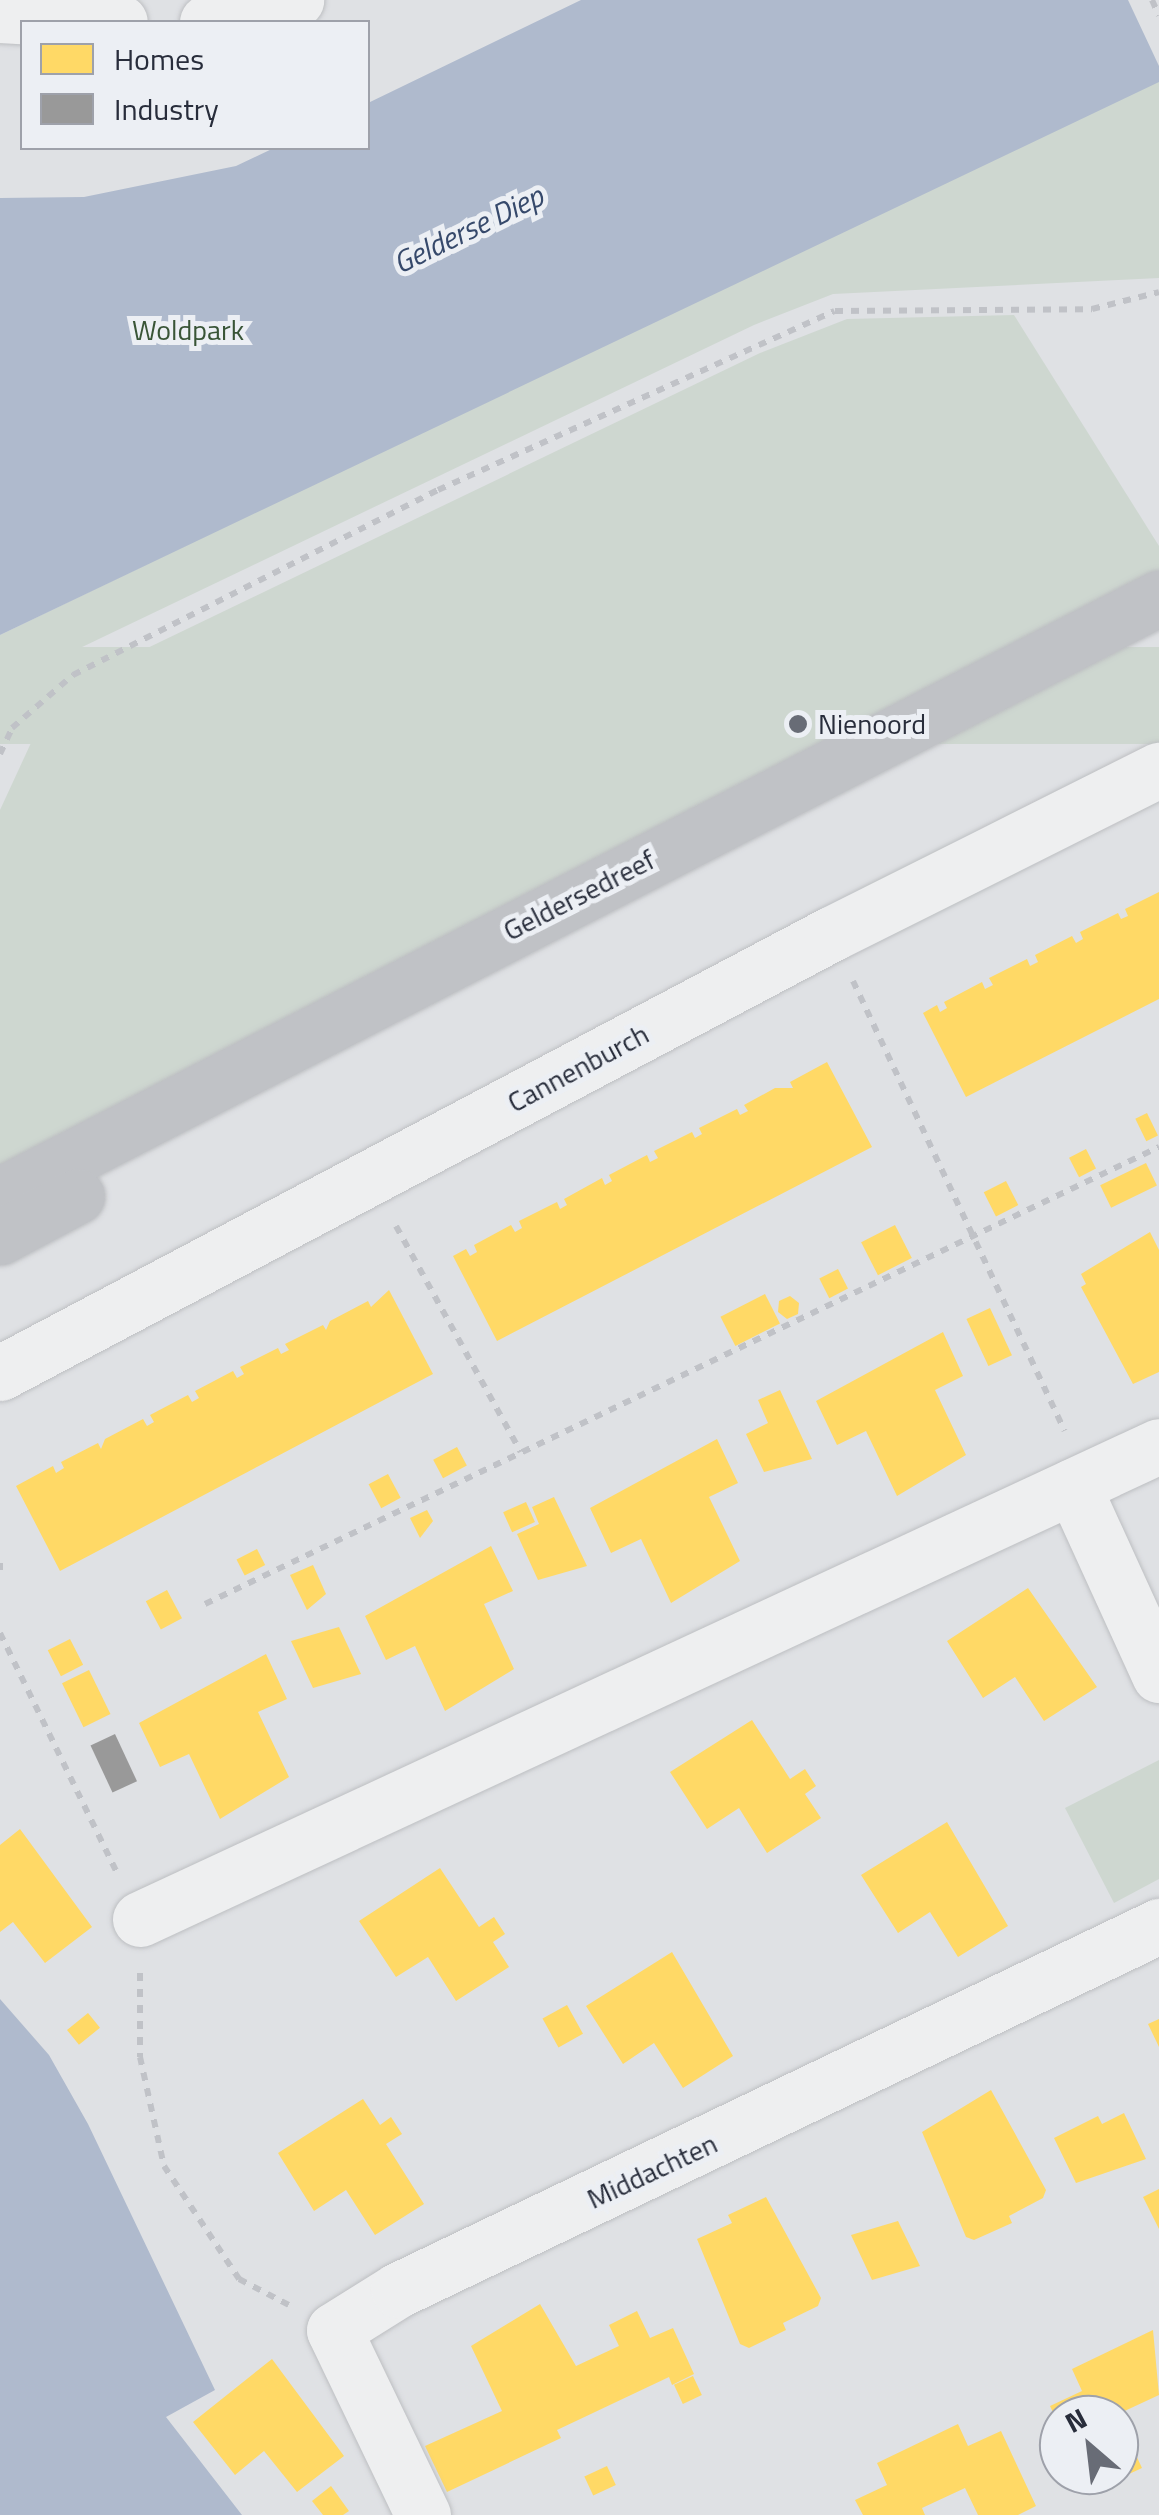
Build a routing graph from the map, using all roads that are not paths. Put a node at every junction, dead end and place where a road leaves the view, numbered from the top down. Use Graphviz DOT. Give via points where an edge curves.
graph roads {
  1 [pos="296,0"];
  2 [pos="0,14"];
  3 [pos="90,20"];
  4 [pos="215,20"];
  5 [pos="1159,598"];
  6 [pos="1159,640"];
  7 [pos="1159,770"];
  8 [pos="0,1194"];
  9 [pos="0,1237"];
  10 [pos="0,1374"];
  11 [pos="1159,1446"];
  12 [pos="1080,1483"];
  13 [pos="1159,1676"];
  14 [pos="140,1919"];
  15 [pos="1159,1926"];
  16 [pos="423,2515"];
  1 -- 4 [label="street"];
  2 -- 3 [label="street"];
  5 -- 8 [label="main road, Geldersedreef"];
  6 -- 9 [label="main road, Geldersedreef"];
  7 -- 10 [label="street, Cannenburch" via="831,934"];
  11 -- 12 [label="street"];
  12 -- 13 [label="street"];
  12 -- 14 [label="street"];
  15 -- 16 [label="street, Middachten" via="398,2290 334,2330"];
}
